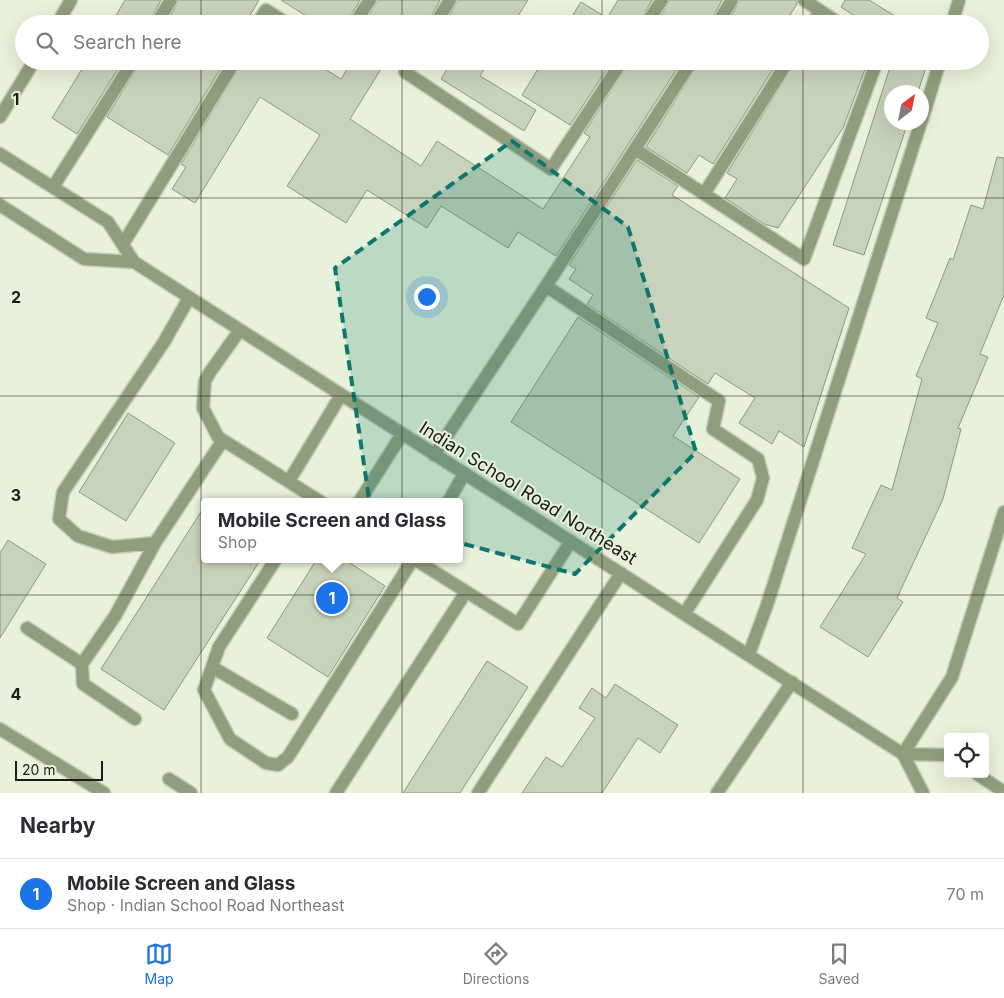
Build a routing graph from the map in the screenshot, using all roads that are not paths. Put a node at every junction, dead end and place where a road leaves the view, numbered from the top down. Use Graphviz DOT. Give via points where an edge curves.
graph roads {
  1 [pos="71,0"];
  2 [pos="171,0"];
  3 [pos="370,0"];
  4 [pos="450,0"];
  5 [pos="662,0"];
  6 [pos="732,0"];
  7 [pos="804,0"];
  8 [pos="959,0"];
  9 [pos="269,5"];
  10 [pos="820,11"];
  11 [pos="62,15"];
  12 [pos="162,15"];
  13 [pos="279,15"];
  14 [pos="360,15"];
  15 [pos="441,15"];
  16 [pos="652,15"];
  17 [pos="723,15"];
  18 [pos="818,15"];
  19 [pos="826,15"];
  20 [pos="955,15"];
  21 [pos="29,70"];
  22 [pos="127,70"];
  23 [pos="229,70"];
  24 [pos="406,70"];
  25 [pos="616,70"];
  26 [pos="686,70"];
  27 [pos="782,70"];
  28 [pos="874,70"];
  29 [pos="937,70"];
  30 [pos="929,96"];
  31 [pos="0,117"];
  32 [pos="918,130"];
  33 [pos="635,149"];
  34 [pos="0,154"];
  35 [pos="53,187"];
  36 [pos="704,194"];
  37 [pos="0,205"];
  38 [pos="123,244"];
  39 [pos="134,262"];
  40 [pos="546,286"];
  41 [pos="189,298"];
  42 [pos="240,330"];
  43 [pos="341,395"];
  44 [pos="402,434"];
  45 [pos="223,440"];
  46 [pos="434,455"];
  47 [pos="464,474"];
  48 [pos="289,481"];
  49 [pos="313,498"];
  50 [pos="361,498"];
  51 [pos="450,498"];
  52 [pos="1004,512"];
  53 [pos="571,541"];
  54 [pos="155,544"];
  55 [pos="273,563"];
  56 [pos="411,563"];
  57 [pos="420,563"];
  58 [pos="621,573"];
  59 [pos="466,592"];
  60 [pos="685,613"];
  61 [pos="27,628"];
  62 [pos="749,654"];
  63 [pos="82,664"];
  64 [pos="212,666"];
  65 [pos="792,682"];
  66 [pos="292,714"];
  67 [pos="135,719"];
  68 [pos="0,729"];
  69 [pos="903,754"];
  70 [pos="944,755"];
  71 [pos="983,778"];
  72 [pos="169,779"];
  73 [pos="1004,792"];
  74 [pos="104,793"];
  75 [pos="191,793"];
  76 [pos="336,793"];
  77 [pos="478,793"];
  78 [pos="717,793"];
  79 [pos="923,793"];
  1 -- 11 [label="street"];
  2 -- 12 [label="street"];
  3 -- 14 [label="street"];
  4 -- 15 [label="street"];
  5 -- 16 [label="street"];
  6 -- 17 [label="street"];
  7 -- 10 [label="street"];
  8 -- 20 [label="street"];
  9 -- 13 [label="street"];
  10 -- 18 [label="street"];
  10 -- 19 [label="street"];
  21 -- 31 [label="street"];
  22 -- 35 [label="street"];
  23 -- 38 [label="street"];
  24 -- 25 [label="street" via="551,169"];
  26 -- 33 [label="street"];
  27 -- 36 [label="street"];
  28 -- 36 [label="street" via="804,259"];
  29 -- 30 [label="street"];
  32 -- 62 [label="street"];
  33 -- 36 [label="street"];
  33 -- 40 [label="street"];
  34 -- 35 [label="street, Indian School Road Northeast"];
  35 -- 38 [label="street, Indian School Road Northeast" via="108,222"];
  37 -- 39 [label="street, Indian School Road Northeast" via="84,259"];
  38 -- 39 [label="street, Indian School Road Northeast"];
  39 -- 41 [label="street, Indian School Road Northeast"];
  40 -- 46 [label="street"];
  40 -- 60 [label="street" via="719,401 713,429 758,459 763,478 757,500"];
  41 -- 42 [label="street, Indian School Road Northeast"];
  41 -- 54 [label="street" via="164,342 63,492 59,519 78,536 112,547"];
  42 -- 43 [label="street, Indian School Road Northeast"];
  42 -- 45 [label="street" via="205,381 203,408 218,437"];
  43 -- 44 [label="street, Indian School Road Northeast"];
  43 -- 48 [label="street"];
  44 -- 46 [label="street, Indian School Road Northeast"];
  44 -- 50 [label="street"];
  45 -- 48 [label="street"];
  45 -- 54 [label="street"];
  46 -- 47 [label="street, Indian School Road Northeast"];
  47 -- 51 [label="street"];
  47 -- 53 [label="street, Indian School Road Northeast"];
  48 -- 49 [label="street"];
  52 -- 69 [label="street" via="952,677"];
  53 -- 58 [label="street, Indian School Road Northeast"];
  53 -- 59 [label="street" via="518,624"];
  54 -- 63 [label="street" via="115,616"];
  55 -- 64 [label="street" via="219,647"];
  56 -- 64 [label="street" via="288,757 278,765 266,763 230,739 204,690"];
  57 -- 59 [label="street"];
  58 -- 60 [label="street, Indian School Road Northeast"];
  58 -- 77 [label="street"];
  59 -- 76 [label="street"];
  60 -- 62 [label="street, Indian School Road Northeast"];
  61 -- 63 [label="street"];
  62 -- 65 [label="street, Indian School Road Northeast"];
  63 -- 67 [label="street" via="83,684"];
  64 -- 66 [label="street"];
  65 -- 69 [label="street, Indian School Road Northeast"];
  65 -- 78 [label="street"];
  68 -- 74 [label="street"];
  69 -- 70 [label="street"];
  69 -- 79 [label="street, Indian School Road Northeast"];
  71 -- 73 [label="street"];
  72 -- 75 [label="street"];
}
